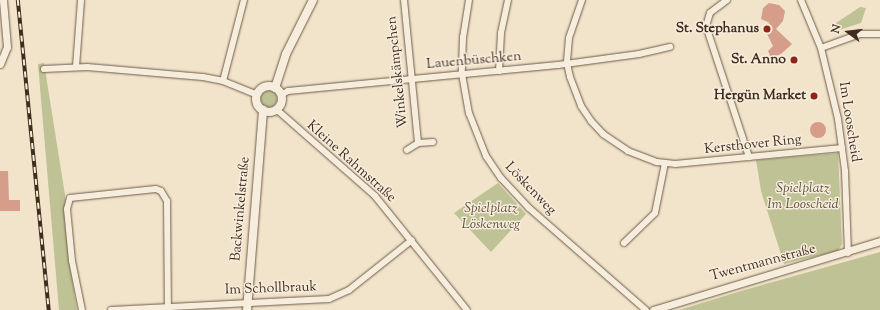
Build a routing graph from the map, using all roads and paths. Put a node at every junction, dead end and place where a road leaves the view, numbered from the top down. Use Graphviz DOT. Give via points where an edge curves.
graph roads {
  1 [pos="3,0"];
  2 [pos="81,0"];
  3 [pos="244,0"];
  4 [pos="313,0"];
  5 [pos="404,0"];
  6 [pos="469,0"];
  7 [pos="508,0"];
  8 [pos="582,0"];
  9 [pos="727,0"];
  10 [pos="801,0"];
  11 [pos="880,34"];
  12 [pos="670,47"];
  13 [pos="821,48"];
  14 [pos="2,61"];
  15 [pos="567,63"];
  16 [pos="76,67"];
  17 [pos="44,69"];
  18 [pos="499,71"];
  19 [pos="462,74"];
  20 [pos="411,78"];
  21 [pos="224,81"];
  22 [pos="275,88"];
  23 [pos="257,95"];
  24 [pos="281,96"];
  25 [pos="276,109"];
  26 [pos="263,110"];
  27 [pos="418,142"];
  28 [pos="433,142"];
  29 [pos="842,148"];
  30 [pos="407,150"];
  31 [pos="750,157"];
  32 [pos="665,163"];
  33 [pos="412,240"];
  34 [pos="880,241"];
  35 [pos="624,243"];
  36 [pos="848,253"];
  37 [pos="168,306"];
  38 [pos="247,306"];
  39 [pos="82,310"];
  40 [pos="111,310"];
  41 [pos="467,310"];
  42 [pos="646,310"];
  43 [pos="653,310"];
  1 -- 14 [label="street" via="7,47"];
  2 -- 16 [label="street"];
  3 -- 21 [label="street"];
  4 -- 22 [label="main road" via="286,54"];
  5 -- 20 [label="street, Winkelskämpchen"];
  6 -- 19 [label="street, Löskenweg" via="463,37"];
  7 -- 18 [label="street" via="501,33"];
  8 -- 15 [label="street, Kersthover Ring" via="572,25"];
  9 -- 31 [label="street" via="710,13 706,26"];
  10 -- 13 [label="street, Im Looscheid"];
  11 -- 13 [label="street" via="860,34"];
  12 -- 15 [label="street, Lauenbüschken" via="639,54"];
  13 -- 29 [label="street, Im Looscheid" via="835,101"];
  15 -- 18 [label="street, Lauenbüschken"];
  15 -- 32 [label="street, Kersthover Ring" via="581,106 603,134 628,151"];
  16 -- 17 [label="street"];
  16 -- 21 [label="street"];
  18 -- 19 [label="street, Lauenbüschken"];
  19 -- 20 [label="street, Lauenbüschken"];
  19 -- 42 [label="street, Löskenweg" via="475,130 501,178 529,208"];
  20 -- 24 [label="street, Lauenbüschken" via="288,91"];
  20 -- 27 [label="street, Winkelskämpchen"];
  21 -- 23 [label="street"];
  22 -- 23 [label="main road" via="264,88"];
  22 -- 24 [label="main road"];
  23 -- 26 [label="main road" via="258,104"];
  24 -- 25 [label="main road"];
  25 -- 26 [label="main road"];
  25 -- 33 [label="street, Kleine Rahmstraße" via="376,196"];
  26 -- 38 [label="main road, Backwinkelstraße"];
  27 -- 28 [label="street, Winkelskämpchen"];
  27 -- 30 [label="street, Winkelskämpchen"];
  29 -- 31 [label="street, Kersthover Ring"];
  29 -- 36 [label="street, Im Looscheid"];
  31 -- 32 [label="street, Kersthover Ring"];
  32 -- 35 [label="street" via="655,213"];
  33 -- 38 [label="street, Im Schollbrauk" via="339,296"];
  33 -- 41 [label="street, Kleine Rahmstraße"];
  34 -- 36 [label="street, Twentmannstraße"];
  36 -- 43 [label="street, Twentmannstraße" via="690,296"];
  37 -- 38 [label="street, Im Schollbrauk"];
  37 -- 39 [label="street" via="167,201 161,191 156,189 70,198 66,209 71,254"];
  37 -- 40 [label="street, Im Schollbrauk"];
}
